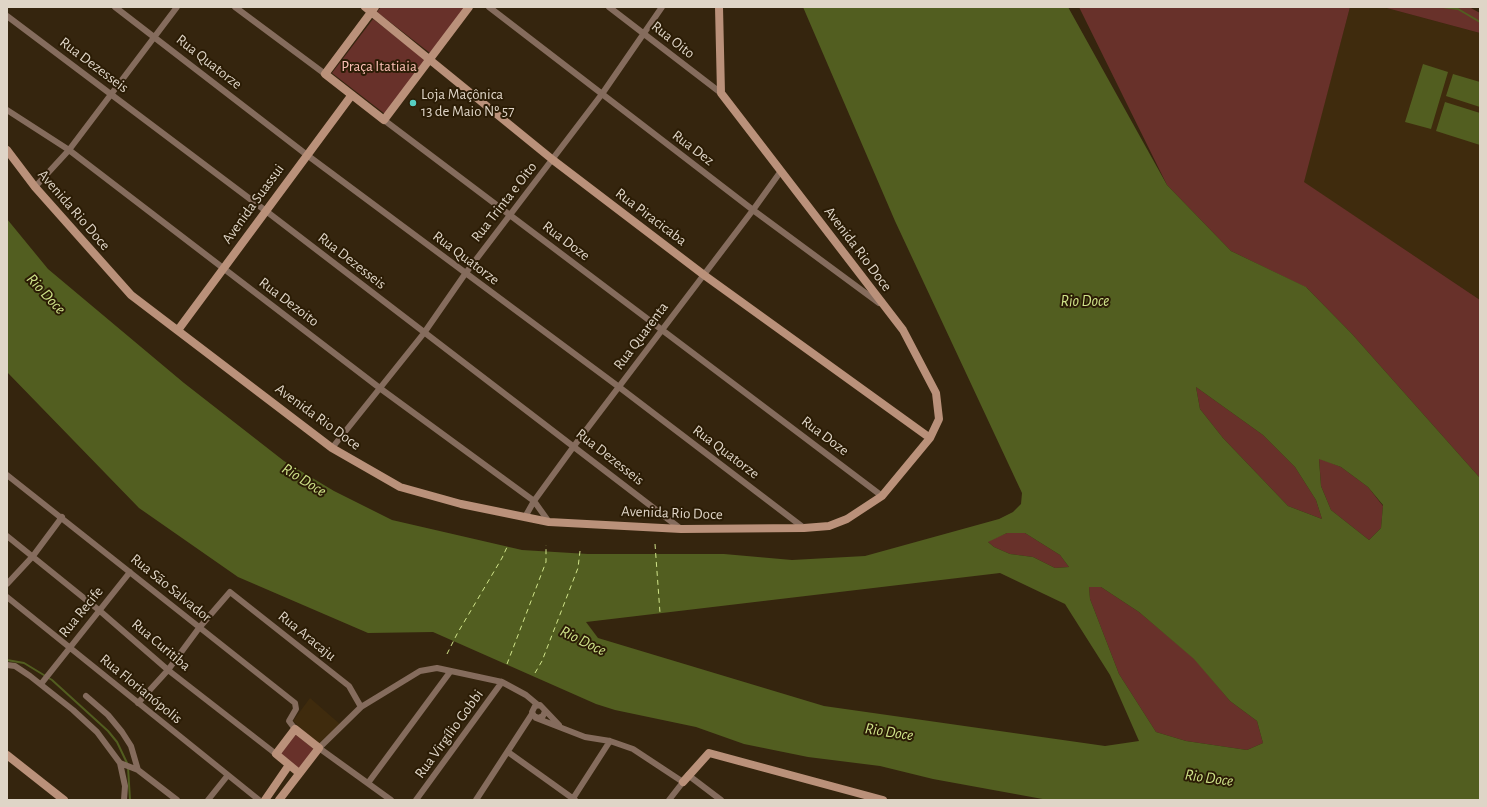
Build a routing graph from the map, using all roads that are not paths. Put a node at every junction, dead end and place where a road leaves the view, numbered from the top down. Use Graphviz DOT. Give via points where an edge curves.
graph roads {
  1 [pos="115,7"];
  2 [pos="177,7"];
  3 [pos="235,7"];
  4 [pos="469,7"];
  5 [pos="489,7"];
  6 [pos="609,7"];
  7 [pos="662,7"];
  8 [pos="719,7"];
  9 [pos="371,9"];
  10 [pos="7,16"];
  11 [pos="643,33"];
  12 [pos="155,37"];
  13 [pos="430,59"];
  14 [pos="324,74"];
  15 [pos="720,93"];
  16 [pos="111,94"];
  17 [pos="602,94"];
  18 [pos="351,96"];
  19 [pos="7,110"];
  20 [pos="384,120"];
  21 [pos="7,150"];
  22 [pos="69,150"];
  23 [pos="307,155"];
  24 [pos="553,160"];
  25 [pos="781,171"];
  26 [pos="35,188"];
  27 [pos="753,210"];
  28 [pos="266,211"];
  29 [pos="509,216"];
  30 [pos="223,269"];
  31 [pos="465,274"];
  32 [pos="704,275"];
  33 [pos="884,306"];
  34 [pos="662,329"];
  35 [pos="178,330"];
  36 [pos="424,333"];
  37 [pos="619,387"];
  38 [pos="381,389"];
  39 [pos="930,438"];
  40 [pos="574,446"];
  41 [pos="332,448"];
  42 [pos="7,475"];
  43 [pos="882,496"];
  44 [pos="534,501"];
  45 [pos="525,517"];
  46 [pos="62,518"];
  47 [pos="549,522"];
  48 [pos="681,528"];
  49 [pos="804,528"];
  50 [pos="7,536"];
  51 [pos="33,556"];
  52 [pos="130,572"];
  53 [pos="7,584"];
  54 [pos="7,597"];
  55 [pos="100,611"];
  56 [pos="199,628"];
  57 [pos="69,648"];
  58 [pos="7,665"];
  59 [pos="168,670"];
  60 [pos="450,672"];
  61 [pos="502,682"];
  62 [pos="41,684"];
  63 [pos="86,696"];
  64 [pos="138,703"];
  65 [pos="538,705"];
  66 [pos="362,707"];
  67 [pos="545,711"];
  68 [pos="534,716"];
  69 [pos="562,727"];
  70 [pos="295,729"];
  71 [pos="610,741"];
  72 [pos="319,748"];
  73 [pos="508,752"];
  74 [pos="276,754"];
  75 [pos="7,756"];
  76 [pos="120,763"];
  77 [pos="289,765"];
  78 [pos="138,770"];
  79 [pos="299,773"];
  80 [pos="228,775"];
  81 [pos="686,779"];
  82 [pos="368,783"];
  83 [pos="573,799"];
  84 [pos="871,799"];
  85 [pos="64,800"];
  86 [pos="124,800"];
  87 [pos="177,800"];
  88 [pos="208,800"];
  89 [pos="259,800"];
  90 [pos="265,800"];
  91 [pos="279,800"];
  92 [pos="391,800"];
  93 [pos="416,800"];
  94 [pos="476,800"];
  95 [pos="670,800"];
  96 [pos="721,800"];
  97 [pos="884,800"];
  1 -- 12 [label="street, Rua Quatorze"];
  2 -- 12 [label="street"];
  3 -- 14 [label="street, Rua Doze"];
  4 -- 13 [label="street"];
  5 -- 17 [label="street, Rua Dez"];
  6 -- 11 [label="street, Rua Oito"];
  7 -- 11 [label="street, Rua Trinta e Oito"];
  8 -- 15 [label="street"];
  9 -- 13 [label="street, Rua Piracicaba"];
  9 -- 14 [label="street"];
  10 -- 16 [label="street, Rua Dezesseis"];
  11 -- 15 [label="street, Rua Oito"];
  11 -- 17 [label="street, Rua Trinta e Oito"];
  12 -- 16 [label="street"];
  12 -- 23 [label="street, Rua Quatorze"];
  13 -- 20 [label="street"];
  13 -- 24 [label="street, Rua Piracicaba"];
  14 -- 18 [label="street, Rua Doze"];
  15 -- 25 [label="street, Avenida Rio Doce"];
  16 -- 22 [label="street"];
  16 -- 28 [label="street, Rua Dezesseis"];
  17 -- 24 [label="street, Rua Trinta e Oito"];
  17 -- 27 [label="street, Rua Dez"];
  18 -- 20 [label="street, Rua Doze"];
  18 -- 23 [label="street, Avenida Suassui"];
  19 -- 22 [label="street, Rua Dezoito"];
  20 -- 29 [label="street, Rua Doze"];
  21 -- 26 [label="street, Avenida Rio Doce"];
  22 -- 26 [label="street"];
  22 -- 30 [label="street, Rua Dezoito"];
  23 -- 28 [label="street, Avenida Suassui"];
  23 -- 31 [label="street, Rua Quatorze"];
  24 -- 29 [label="street, Rua Trinta e Oito"];
  24 -- 32 [label="street, Rua Piracicaba"];
  25 -- 27 [label="street, Rua Quarenta"];
  25 -- 33 [label="street, Avenida Rio Doce"];
  26 -- 35 [label="street, Avenida Rio Doce" via="131,295"];
  27 -- 32 [label="street, Rua Quarenta"];
  27 -- 33 [label="street, Rua Dez"];
  28 -- 30 [label="street, Avenida Suassui"];
  28 -- 36 [label="street, Rua Dezesseis"];
  29 -- 31 [label="street, Rua Trinta e Oito"];
  29 -- 34 [label="street, Rua Doze"];
  30 -- 35 [label="street, Avenida Suassui"];
  30 -- 38 [label="street, Rua Dezoito"];
  31 -- 36 [label="street, Rua Trinta e Oito"];
  31 -- 37 [label="street, Rua Quatorze"];
  32 -- 34 [label="street, Rua Quarenta"];
  32 -- 39 [label="street, Rua Piracicaba"];
  33 -- 39 [label="street, Avenida Rio Doce" via="903,330 936,393 939,419"];
  34 -- 37 [label="street, Rua Quarenta"];
  34 -- 43 [label="street, Rua Doze"];
  35 -- 41 [label="street, Avenida Rio Doce"];
  36 -- 38 [label="street, Rua Trinta e Oito"];
  36 -- 40 [label="street, Rua Dezesseis"];
  37 -- 40 [label="street, Rua Quarenta"];
  37 -- 49 [label="street, Rua Quatorze"];
  38 -- 41 [label="street, Rua Trinta e Oito"];
  38 -- 44 [label="street, Rua Dezoito"];
  39 -- 43 [label="street, Avenida Rio Doce"];
  40 -- 44 [label="street, Rua Quarenta"];
  40 -- 48 [label="street, Rua Dezesseis"];
  41 -- 45 [label="street, Avenida Rio Doce" via="400,487 460,504"];
  42 -- 46 [label="street, Rua São Salvador"];
  43 -- 49 [label="street, Avenida Rio Doce" via="847,519 829,526"];
  44 -- 45 [label="street, Rua Quarenta"];
  44 -- 47 [label="street, Rua Dezoito"];
  45 -- 47 [label="street, Avenida Rio Doce"];
  46 -- 51 [label="street"];
  46 -- 52 [label="street, Rua São Salvador"];
  47 -- 48 [label="street, Avenida Rio Doce"];
  48 -- 49 [label="street, Avenida Rio Doce"];
  50 -- 51 [label="street, Rua Curitiba"];
  51 -- 53 [label="street"];
  51 -- 55 [label="street, Rua Curitiba"];
  52 -- 55 [label="street, Rua Recife"];
  52 -- 56 [label="street, Rua São Salvador"];
  54 -- 57 [label="street, Rua Florianópolis"];
  55 -- 57 [label="street, Rua Recife"];
  55 -- 59 [label="street, Rua Curitiba"];
  56 -- 59 [label="street"];
  56 -- 66 [label="street, Rua Aracaju" via="230,592 349,686"];
  56 -- 70 [label="street, Rua São Salvador" via="295,703 296,709 289,721"];
  57 -- 62 [label="street, Rua Recife"];
  57 -- 64 [label="street, Rua Florianópolis"];
  58 -- 62 [label="street" via="15,666"];
  59 -- 64 [label="street"];
  59 -- 74 [label="street, Rua Curitiba"];
  60 -- 61 [label="street"];
  60 -- 66 [label="street" via="437,668 420,671"];
  60 -- 82 [label="street"];
  61 -- 65 [label="street"];
  61 -- 93 [label="street, Rua Virgílio Gobbi"];
  62 -- 76 [label="street" via="97,732"];
  63 -- 78 [label="street" via="108,715 122,732 131,746"];
  64 -- 80 [label="street, Rua Florianópolis"];
  65 -- 67 [label="street"];
  65 -- 68 [label="street" via="532,709"];
  66 -- 72 [label="street"];
  67 -- 68 [label="street" via="541,717"];
  67 -- 69 [label="street"];
  68 -- 69 [label="street"];
  68 -- 73 [label="street"];
  69 -- 71 [label="street" via="585,737"];
  70 -- 72 [label="street"];
  70 -- 74 [label="street"];
  71 -- 81 [label="street" via="634,749"];
  71 -- 83 [label="street"];
  72 -- 79 [label="street"];
  72 -- 82 [label="street"];
  73 -- 83 [label="street"];
  73 -- 94 [label="street"];
  74 -- 77 [label="street, Rua Curitiba"];
  75 -- 85 [label="street"];
  76 -- 78 [label="street"];
  76 -- 86 [label="street" via="125,786"];
  77 -- 79 [label="street, Rua Curitiba"];
  77 -- 90 [label="street"];
  78 -- 87 [label="street"];
  79 -- 91 [label="street"];
  80 -- 88 [label="street"];
  80 -- 89 [label="street, Rua Florianópolis"];
  81 -- 84 [label="street" via="709,753"];
  81 -- 95 [label="street"];
  81 -- 96 [label="street"];
  82 -- 92 [label="street"];
  84 -- 97 [label="street"];
}
